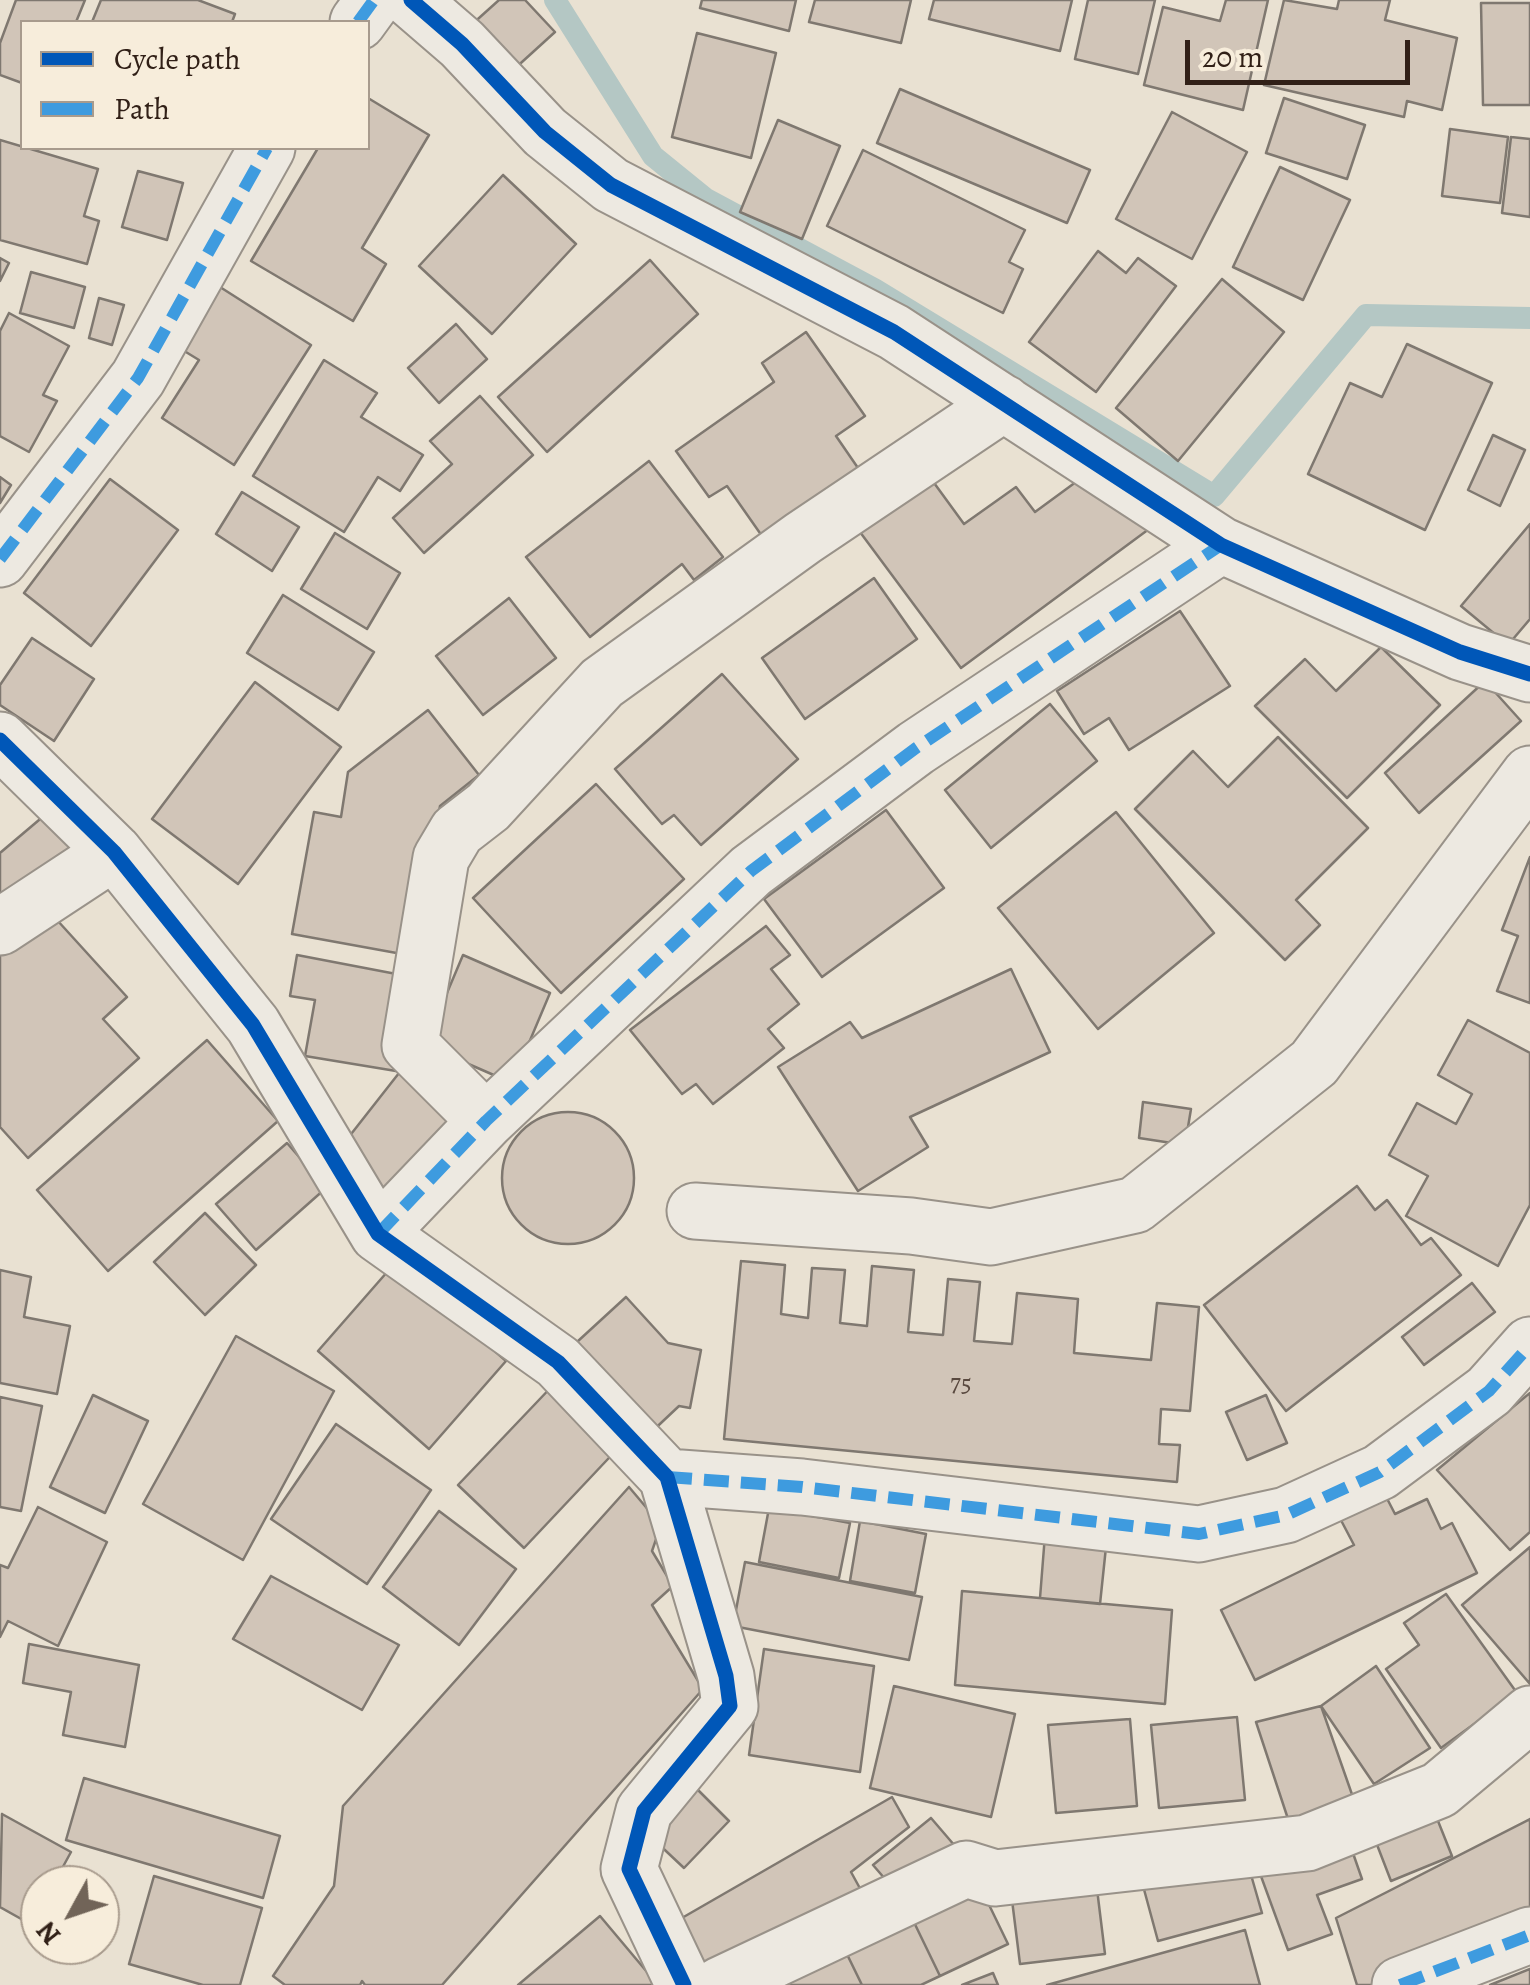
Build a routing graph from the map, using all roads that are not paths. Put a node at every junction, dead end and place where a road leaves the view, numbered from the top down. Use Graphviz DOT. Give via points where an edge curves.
graph roads {
  1 [pos="411,0"];
  2 [pos="266,150"];
  3 [pos="1004,403"];
  4 [pos="1221,546"];
  5 [pos="0,559"];
  6 [pos="1530,674"];
  7 [pos="0,740"];
  8 [pos="1530,774"];
  9 [pos="114,852"];
  10 [pos="0,926"];
  11 [pos="486,1121"];
  12 [pos="695,1211"];
  13 [pos="378,1234"];
  14 [pos="1530,1345"];
  15 [pos="666,1477"];
  16 [pos="1530,1714"];
  17 [pos="1530,1935"];
  18 [pos="684,1985"];
  19 [pos="720,1985"];
  20 [pos="1400,1985"];
  1 -- 3 [label="street" via="545,132 611,185 894,332"];
  2 -- 5 [label="street" via="138,378"];
  3 -- 4 [label="street"];
  3 -- 11 [label="street" via="602,683 457,832 441,858 410,1044"];
  4 -- 6 [label="street" via="1460,652"];
  4 -- 11 [label="street" via="916,748 751,871"];
  7 -- 9 [label="street"];
  8 -- 12 [label="street" via="1314,1063 1135,1205 991,1238"];
  9 -- 10 [label="street"];
  9 -- 13 [label="street" via="253,1025"];
  11 -- 13 [label="street"];
  13 -- 15 [label="street" via="558,1362"];
  14 -- 15 [label="street" via="1489,1391 1380,1472 1286,1515 1200,1534"];
  15 -- 18 [label="street" via="730,1706 644,1810 629,1869"];
  16 -- 19 [label="street" via="1439,1790 1307,1843 995,1878 966,1869"];
  17 -- 20 [label="street"];
}
